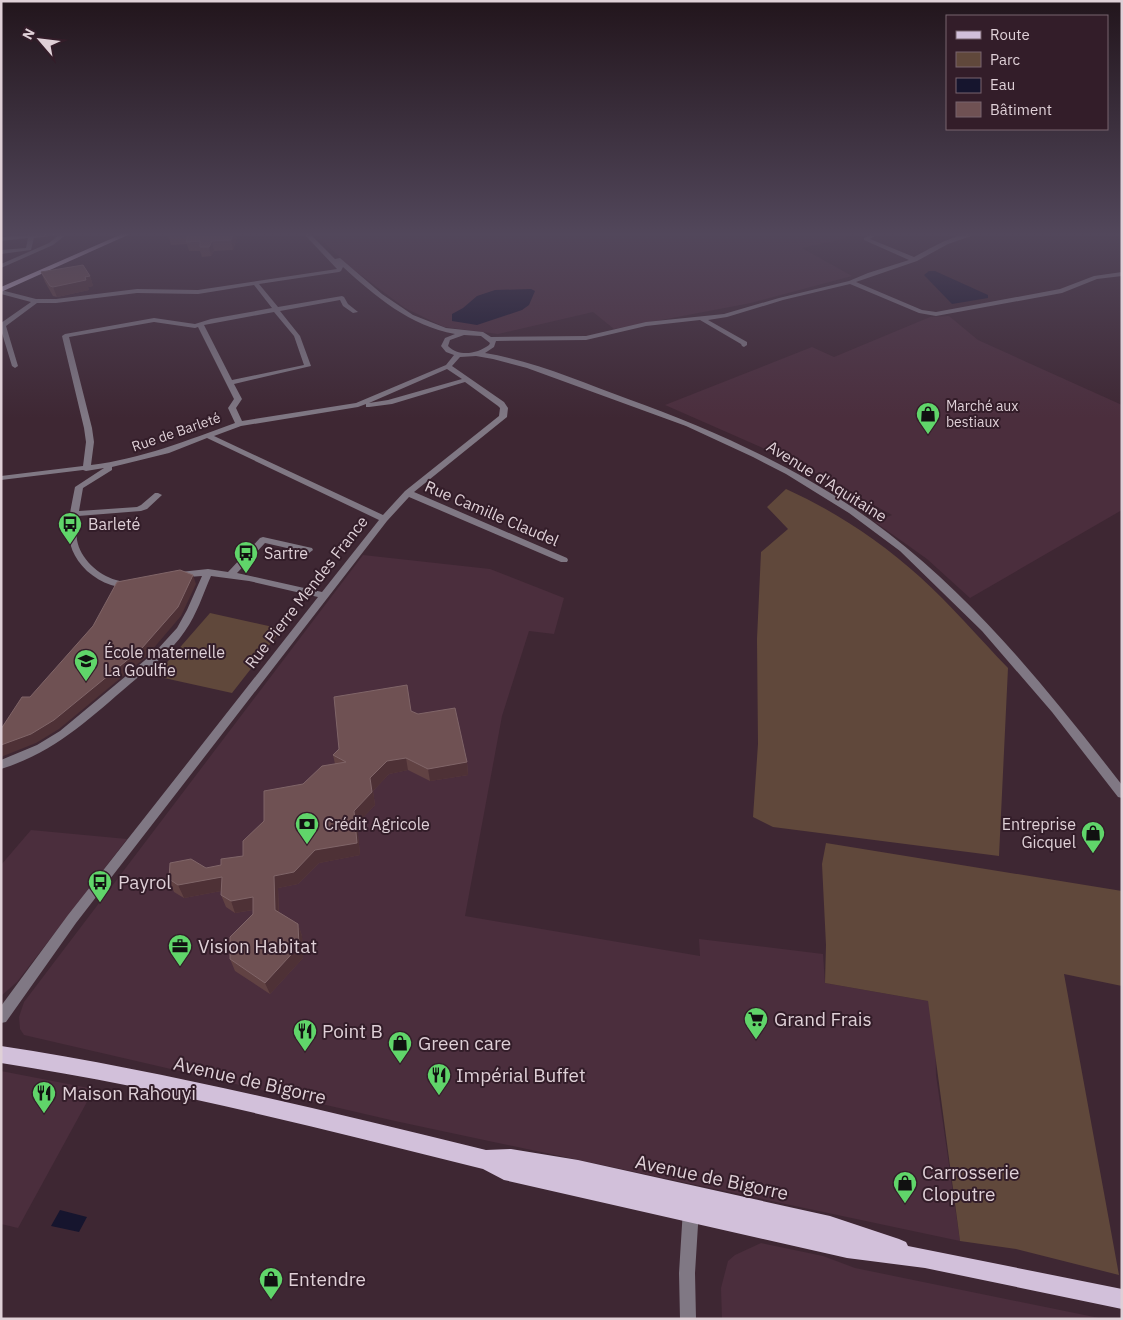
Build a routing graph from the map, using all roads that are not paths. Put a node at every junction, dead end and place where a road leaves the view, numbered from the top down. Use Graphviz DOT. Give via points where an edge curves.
graph roads {
  1 [pos="17,296"];
  2 [pos="103,296"];
  3 [pos="265,296"];
  4 [pos="381,296"];
  5 [pos="795,296"];
  6 [pos="883,296"];
  7 [pos="1037,296"];
  8 [pos="36,301"];
  9 [pos="276,309"];
  10 [pos="355,312"];
  11 [pos="702,319"];
  12 [pos="201,326"];
  13 [pos="433,326"];
  14 [pos="463,333"];
  15 [pos="447,339"];
  16 [pos="491,344"];
  17 [pos="744,345"];
  18 [pos="458,354"];
  19 [pos="476,354"];
  20 [pos="509,361"];
  21 [pos="15,366"];
  22 [pos="448,366"];
  23 [pos="462,381"];
  24 [pos="230,382"];
  25 [pos="401,387"];
  26 [pos="408,396"];
  27 [pos="358,406"];
  28 [pos="239,424"];
  29 [pos="206,435"];
  30 [pos="116,464"];
  31 [pos="82,469"];
  32 [pos="1,478"];
  33 [pos="79,488"];
  34 [pos="408,493"];
  35 [pos="158,495"];
  36 [pos="76,514"];
  37 [pos="384,519"];
  38 [pos="309,550"];
  39 [pos="564,560"];
  40 [pos="208,572"];
  41 [pos="231,574"];
  42 [pos="161,577"];
  43 [pos="137,583"];
  44 [pos="323,595"];
  45 [pos="1,765"];
  46 [pos="1122,794"];
  47 [pos="1,1017"];
  48 [pos="1,1054"];
  49 [pos="486,1160"];
  50 [pos="691,1208"];
  51 [pos="804,1220"];
  52 [pos="925,1258"];
  53 [pos="1122,1299"];
  54 [pos="688,1319"];
  1 -- 8 [label="street"];
  2 -- 8 [label="street"];
  3 -- 9 [label="street"];
  4 -- 13 [label="street" via="396,308"];
  5 -- 11 [label="street" via="742,312"];
  6 -- 7 [label="street" via="921,312 936,314"];
  8 -- 21 [label="street" via="3,325"];
  9 -- 10 [label="street" via="342,298 345,305"];
  9 -- 12 [label="street" via="211,321"];
  9 -- 24 [label="street" via="296,336 308,366"];
  11 -- 16 [label="street" via="646,324 586,338 508,340"];
  11 -- 17 [label="street" via="745,342"];
  12 -- 24 [label="street"];
  12 -- 31 [label="street" via="154,320 65,336 90,442"];
  13 -- 14 [label="street"];
  13 -- 15 [label="street"];
  14 -- 15 [label="street"];
  14 -- 16 [label="street" via="478,333"];
  15 -- 18 [label="street" via="446,350"];
  16 -- 19 [label="street"];
  16 -- 20 [label="street, Avenue d'Aquitaine"];
  18 -- 19 [label="street"];
  18 -- 22 [label="street, Rue de Barleté"];
  19 -- 20 [label="street, Avenue d'Aquitaine"];
  20 -- 46 [label="street, Avenue d'Aquitaine" via="713,433 766,459 845,507 876,529 976,617 1058,710"];
  22 -- 25 [label="street, Rue de Barleté"];
  22 -- 34 [label="street, Rue Pierre Mendes France" via="493,397 504,408 505,414"];
  23 -- 26 [label="street, Rue de Barleté"];
  24 -- 28 [label="street" via="238,399 232,408"];
  25 -- 26 [label="street"];
  25 -- 27 [label="street, Rue de Barleté"];
  26 -- 27 [label="street, Rue de Barleté"];
  27 -- 28 [label="street, Rue de Barleté"];
  28 -- 29 [label="street, Rue de Barleté"];
  29 -- 30 [label="street, Rue de Barleté" via="166,451"];
  29 -- 37 [label="street"];
  30 -- 31 [label="street, Rue de Barleté"];
  30 -- 33 [label="street"];
  31 -- 32 [label="street, Rue de Barleté"];
  31 -- 33 [label="street"];
  33 -- 36 [label="street"];
  34 -- 37 [label="street, Rue Pierre Mendes France"];
  34 -- 39 [label="street, Rue Camille Claudel"];
  35 -- 36 [label="street" via="138,509"];
  36 -- 43 [label="street" via="73,540 79,555 110,583"];
  37 -- 44 [label="street, Rue Pierre Mendes France"];
  38 -- 41 [label="street" via="263,540"];
  40 -- 41 [label="street"];
  40 -- 42 [label="street"];
  40 -- 45 [label="street" via="181,630 160,653 64,734"];
  41 -- 44 [label="street"];
  44 -- 47 [label="street, Rue Pierre Mendes France" via="72,919"];
  48 -- 49 [label="main road, Avenue de Bigorre" via="132,1076 283,1109"];
  49 -- 50 [label="main road, Avenue de Bigorre" via="504,1170 592,1190 608,1187"];
  49 -- 51 [label="main road, Avenue de Bigorre" via="511,1158 578,1170"];
  50 -- 51 [label="main road" via="792,1226"];
  50 -- 52 [label="main road, Avenue de Bigorre" via="847,1248"];
  50 -- 54 [label="street"];
  51 -- 52 [label="main road, Avenue de Bigorre"];
  52 -- 53 [label="main road, Avenue de Bigorre"];
}
